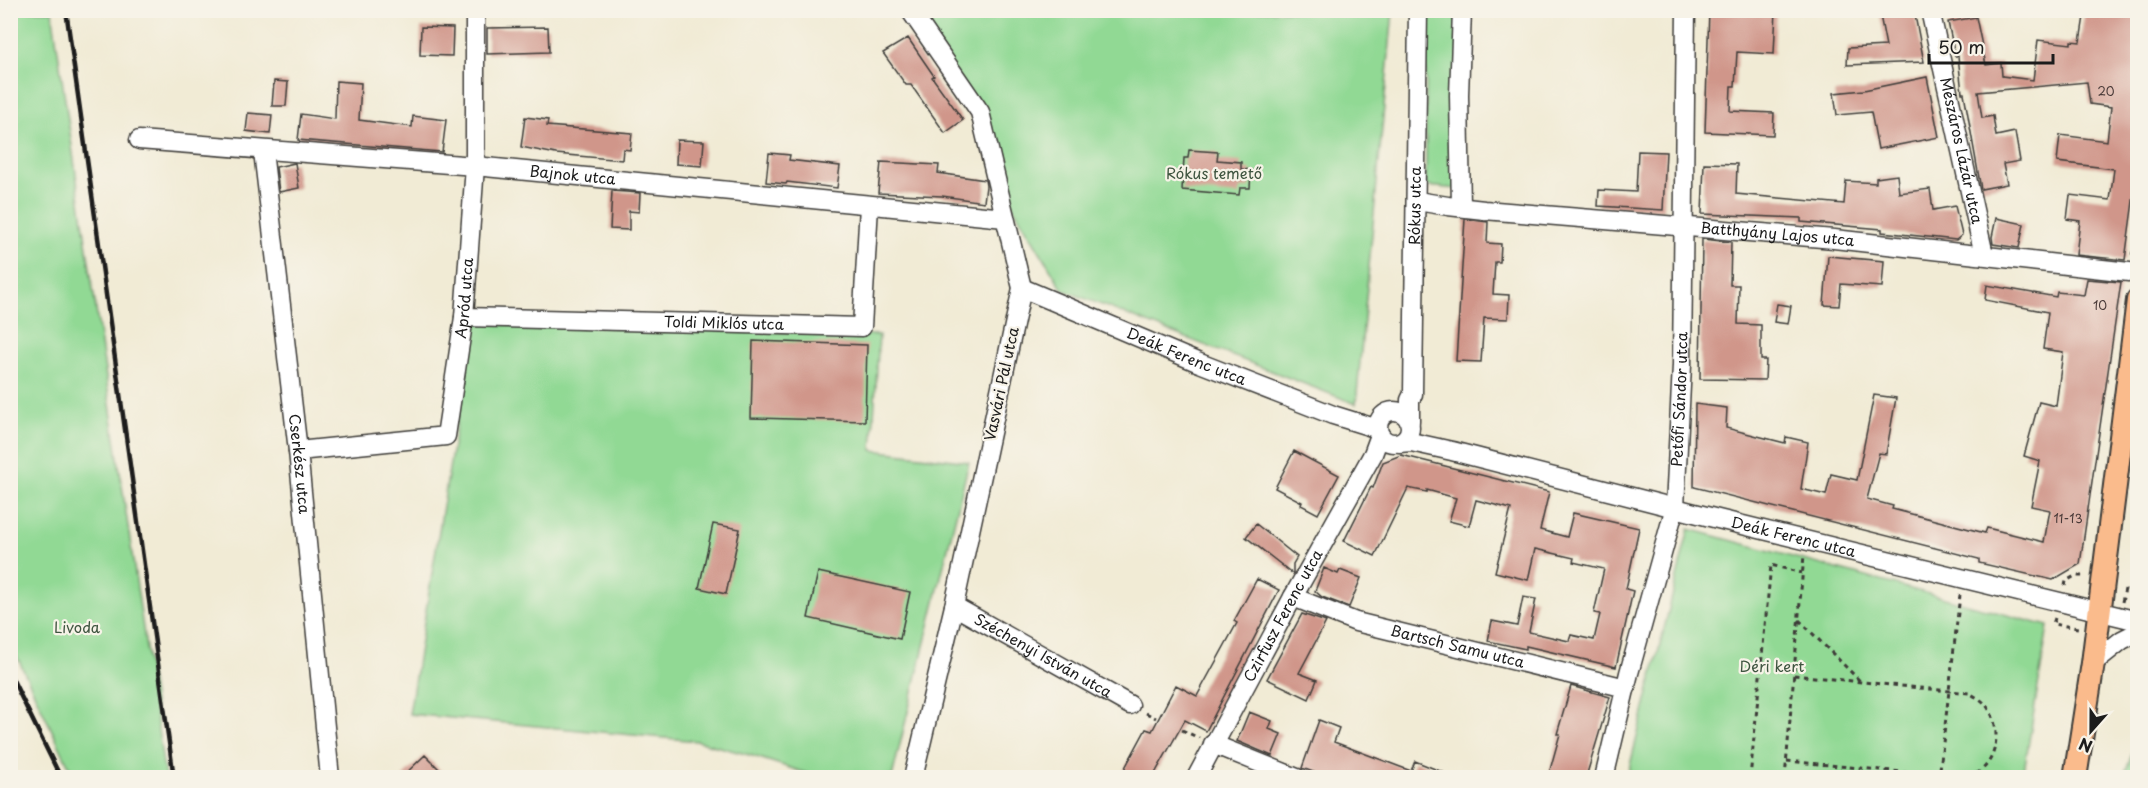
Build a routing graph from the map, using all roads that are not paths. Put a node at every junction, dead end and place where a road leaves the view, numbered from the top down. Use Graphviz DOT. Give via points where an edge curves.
graph roads {
  1 [pos="475,10"];
  2 [pos="910,10"];
  3 [pos="1418,10"];
  4 [pos="1462,10"];
  5 [pos="1686,10"];
  6 [pos="1930,10"];
  7 [pos="139,141"];
  8 [pos="263,151"];
  9 [pos="475,166"];
  10 [pos="1417,201"];
  11 [pos="869,206"];
  12 [pos="1461,207"];
  13 [pos="1005,218"];
  14 [pos="1683,225"];
  15 [pos="1984,255"];
  16 [pos="2138,273"];
  17 [pos="1022,288"];
  18 [pos="2138,300"];
  19 [pos="464,317"];
  20 [pos="1410,400"];
  21 [pos="1410,424"];
  22 [pos="1387,429"];
  23 [pos="298,451"];
  24 [pos="1452,451"];
  25 [pos="1675,507"];
  26 [pos="1293,597"];
  27 [pos="954,606"];
  28 [pos="2099,612"];
  29 [pos="2138,621"];
  30 [pos="2138,632"];
  31 [pos="2093,663"];
  32 [pos="1626,688"];
  33 [pos="1130,705"];
  34 [pos="1213,744"];
  35 [pos="330,777"];
  36 [pos="913,777"];
  37 [pos="1196,777"];
  38 [pos="1297,777"];
  39 [pos="1604,777"];
  40 [pos="2075,777"];
  1 -- 9 [label="street, Apród utca"];
  2 -- 13 [label="street, Vasvári Pál utca" via="980,112"];
  3 -- 10 [label="street, Rókus utca"];
  4 -- 12 [label="street"];
  5 -- 14 [label="street, Petőfi Sándor utca"];
  6 -- 15 [label="street, Mészáros Lázár utca"];
  7 -- 8 [label="street, Bajnok utca"];
  8 -- 9 [label="street, Bajnok utca"];
  8 -- 23 [label="street, Cserkész utca"];
  9 -- 11 [label="street, Bajnok utca"];
  9 -- 19 [label="street, Apród utca"];
  10 -- 12 [label="street, Batthyány Lajos utca"];
  10 -- 20 [label="street, Rókus utca"];
  11 -- 13 [label="street, Bajnok utca"];
  11 -- 19 [label="street, Toldi Miklós utca" via="862,327"];
  12 -- 14 [label="street, Batthyány Lajos utca"];
  13 -- 17 [label="street, Vasvári Pál utca"];
  14 -- 15 [label="street, Batthyány Lajos utca"];
  14 -- 25 [label="street, Petőfi Sándor utca"];
  15 -- 16 [label="street, Batthyány Lajos utca"];
  17 -- 22 [label="street, Deák Ferenc utca" via="1197,362 1353,421"];
  17 -- 27 [label="street, Vasvári Pál utca"];
  18 -- 28 [label="main road"];
  19 -- 23 [label="street, Apród utca" via="446,436"];
  20 -- 21 [label="street, Rókus utca"];
  20 -- 22 [label="street"];
  21 -- 22 [label="street" via="1408,436"];
  21 -- 22 [label="street" via="1404,413 1394,410"];
  21 -- 24 [label="street" via="1418,433"];
  22 -- 24 [label="street" via="1411,442"];
  22 -- 26 [label="street, Czirfusz Ferenc utca" via="1382,447 1373,454"];
  23 -- 35 [label="street, Cserkész utca"];
  24 -- 25 [label="street, Deák Ferenc utca"];
  25 -- 28 [label="street, Deák Ferenc utca"];
  25 -- 32 [label="street, Petőfi Sándor utca"];
  26 -- 32 [label="street, Bartsch Samu utca" via="1356,622"];
  26 -- 34 [label="street, Czirfusz Ferenc utca"];
  27 -- 33 [label="street, Széchenyi István utca"];
  27 -- 36 [label="street, Vasvári Pál utca"];
  28 -- 29 [label="street, Deák Ferenc utca"];
  28 -- 31 [label="main road"];
  30 -- 31 [label="street"];
  31 -- 40 [label="main road"];
  32 -- 39 [label="street, Petőfi Sándor utca"];
  34 -- 37 [label="street, Czirfusz Ferenc utca"];
  34 -- 38 [label="street"];
}
